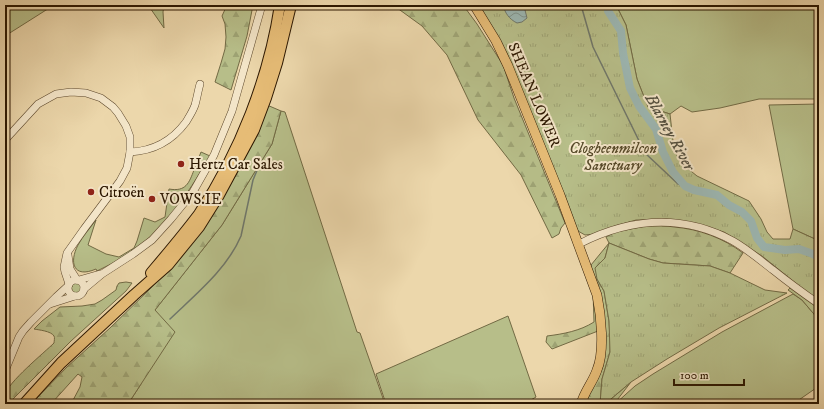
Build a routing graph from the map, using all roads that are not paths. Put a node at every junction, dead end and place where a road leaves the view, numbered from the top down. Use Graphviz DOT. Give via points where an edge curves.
graph roads {
  1 [pos="262,5"];
  2 [pos="280,5"];
  3 [pos="474,5"];
  4 [pos="291,7"];
  5 [pos="200,84"];
  6 [pos="5,140"];
  7 [pos="130,152"];
  8 [pos="579,244"];
  9 [pos="68,251"];
  10 [pos="102,274"];
  11 [pos="78,280"];
  12 [pos="69,285"];
  13 [pos="84,289"];
  14 [pos="134,295"];
  15 [pos="75,296"];
  16 [pos="50,304"];
  17 [pos="819,304"];
  18 [pos="5,371"];
  19 [pos="33,394"];
  20 [pos="16,404"];
  21 [pos="24,404"];
  22 [pos="581,404"];
  1 -- 10 [label="street" via="232,111 214,155 193,192 152,240"];
  2 -- 14 [label="highway" via="261,86 231,157 194,221"];
  3 -- 8 [label="main road, SHEAN LOWER" via="508,66"];
  4 -- 14 [label="highway" via="264,104 254,130 223,189 199,226 168,265"];
  5 -- 7 [label="street" via="190,116 173,136 144,151"];
  6 -- 7 [label="street" via="38,104 56,94 86,93 100,98 118,113 130,137"];
  7 -- 9 [label="street" via="124,174"];
  8 -- 17 [label="street" via="617,228 651,222 704,229 734,242"];
  8 -- 22 [label="main road, SHEAN LOWER" via="597,295 601,332 601,354 597,370"];
  9 -- 11 [label="street" via="70,269"];
  9 -- 12 [label="street" via="64,267"];
  10 -- 11 [label="street"];
  10 -- 13 [label="street"];
  11 -- 12 [label="street" via="72,281"];
  11 -- 13 [label="street" via="83,283"];
  12 -- 15 [label="street" via="70,292"];
  12 -- 16 [label="street"];
  13 -- 15 [label="street" via="80,295"];
  14 -- 19 [label="highway" via="61,363"];
  15 -- 16 [label="street"];
  16 -- 18 [label="street" via="23,331"];
  19 -- 20 [label="highway"];
  19 -- 21 [label="highway"];
}
